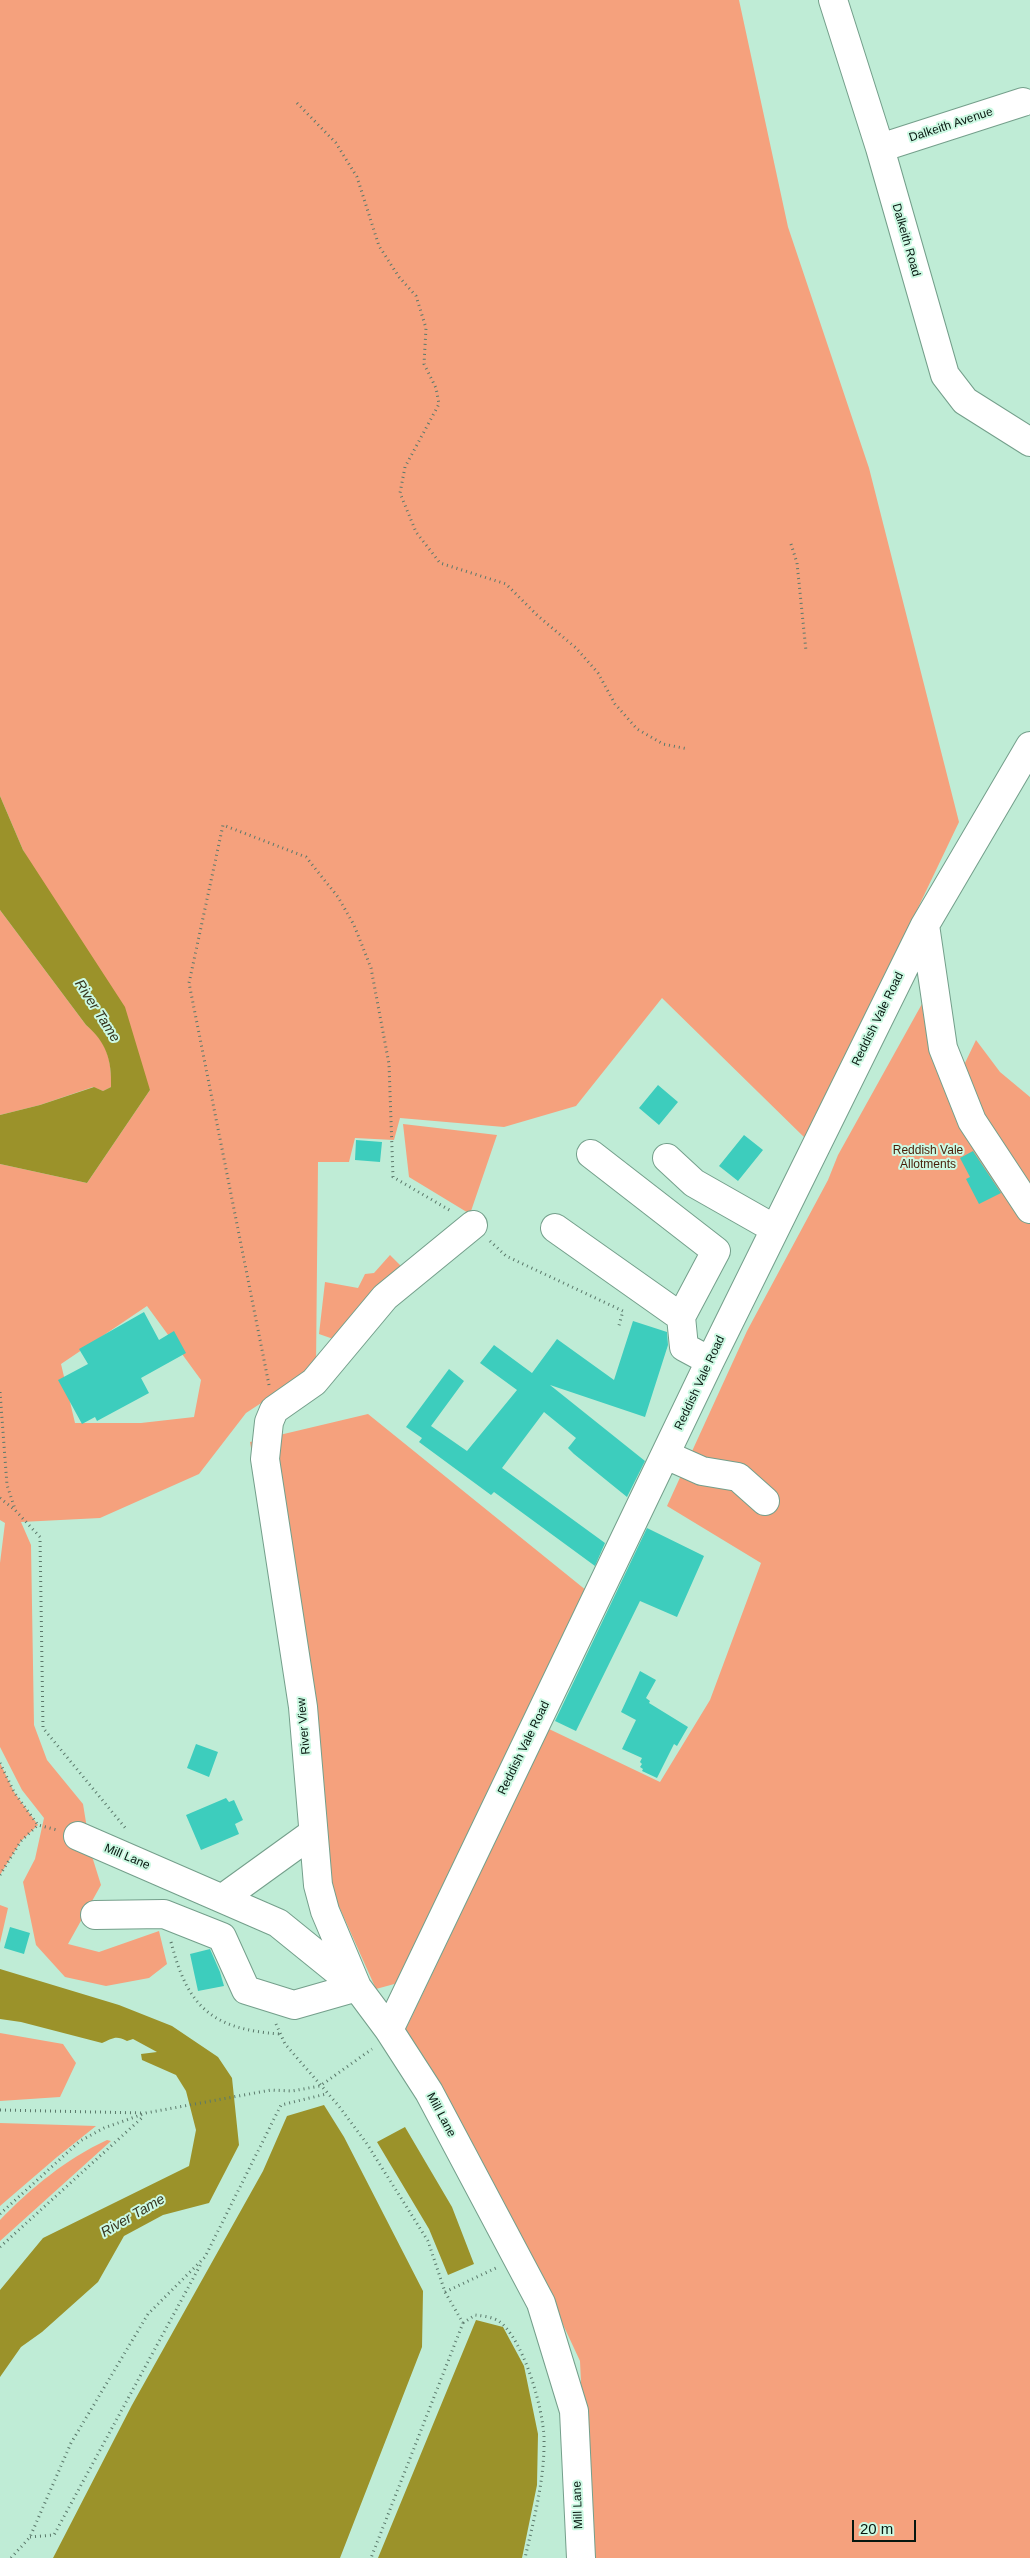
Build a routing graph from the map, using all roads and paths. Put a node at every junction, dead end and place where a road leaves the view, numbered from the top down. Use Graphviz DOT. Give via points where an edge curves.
graph roads {
  1 [pos="834,0"];
  2 [pos="1023,102"];
  3 [pos="297,103"];
  4 [pos="880,148"];
  5 [pos="1027,434"];
  6 [pos="791,544"];
  7 [pos="806,651"];
  8 [pos="1030,746"];
  9 [pos="688,749"];
  10 [pos="925,925"];
  11 [pos="591,1154"];
  12 [pos="668,1158"];
  13 [pos="1030,1208"];
  14 [pos="473,1225"];
  15 [pos="554,1228"];
  16 [pos="775,1229"];
  17 [pos="681,1317"];
  18 [pos="618,1329"];
  19 [pos="710,1361"];
  20 [pos="0,1392"];
  21 [pos="274,1410"];
  22 [pos="666,1455"];
  23 [pos="0,1498"];
  24 [pos="765,1501"];
  25 [pos="15,1510"];
  26 [pos="0,1763"];
  27 [pos="313,1832"];
  28 [pos="131,1834"];
  29 [pos="78,1836"];
  30 [pos="0,1875"];
  31 [pos="223,1898"];
  32 [pos="164,1914"];
  33 [pos="94,1915"];
  34 [pos="357,1987"];
  35 [pos="264,1996"];
  36 [pos="389,2030"];
  37 [pos="280,2034"];
  38 [pos="320,2086"];
  39 [pos="326,2094"];
  40 [pos="0,2110"];
  41 [pos="146,2114"];
  42 [pos="0,2214"];
  43 [pos="0,2247"];
  44 [pos="204,2257"];
  45 [pos="518,2258"];
  46 [pos="445,2292"];
  47 [pos="462,2323"];
  48 [pos="30,2537"];
  49 [pos="12,2558"];
  50 [pos="371,2558"];
  51 [pos="525,2558"];
  52 [pos="581,2558"];
  1 -- 4 [label="street, Dalkeith Road"];
  2 -- 4 [label="street, Dalkeith Avenue"];
  3 -- 9 [label="path" via="336,143 357,177 379,246 416,296 426,328 424,364 436,388 439,404 405,467 400,493 416,532 440,563 506,584 576,648 598,673 615,704 637,729 663,744"];
  4 -- 5 [label="street, Dalkeith Road" via="945,375 965,401"];
  6 -- 7 [label="path" via="797,563"];
  8 -- 10 [label="street, Reddish Vale Road"];
  10 -- 13 [label="street" via="943,1048 972,1121"];
  10 -- 16 [label="street, Reddish Vale Road"];
  11 -- 17 [label="street" via="716,1251"];
  12 -- 16 [label="street" via="694,1183"];
  14 -- 18 [label="path" via="506,1256 623,1311"];
  14 -- 21 [label="street" via="384,1297 314,1382"];
  14 -- 21 [label="path" via="393,1177 390,1064 371,968 354,925 338,897 306,857 223,825 189,983"];
  15 -- 17 [label="street"];
  16 -- 19 [label="street, Reddish Vale Road"];
  17 -- 19 [label="street" via="684,1347"];
  19 -- 22 [label="street, Reddish Vale Road"];
  20 -- 25 [label="path" via="7,1485"];
  21 -- 27 [label="street, River View" via="269,1422 265,1459 303,1707"];
  22 -- 24 [label="street" via="702,1471 738,1478"];
  22 -- 36 [label="street, Reddish Vale Road"];
  23 -- 25 [label="path"];
  25 -- 28 [label="path" via="40,1537 43,1728"];
  26 -- 30 [label="path" via="14,1792 38,1825 21,1841"];
  27 -- 31 [label="street"];
  27 -- 34 [label="street, River View" via="318,1885 325,1911"];
  29 -- 31 [label="street, Mill Lane"];
  31 -- 34 [label="street, Mill Lane" via="278,1923"];
  32 -- 33 [label="street"];
  32 -- 35 [label="street" via="222,1937 246,1990"];
  32 -- 37 [label="path" via="176,1964 198,2006 219,2022 250,2032"];
  34 -- 35 [label="street" via="294,2005"];
  34 -- 36 [label="street, Mill Lane"];
  35 -- 37 [label="path"];
  36 -- 38 [label="path" via="374,2047"];
  36 -- 45 [label="street, Mill Lane" via="429,2092"];
  37 -- 38 [label="path" via="284,2044"];
  38 -- 39 [label="path"];
  38 -- 41 [label="path" via="292,2091 271,2090"];
  39 -- 44 [label="path" via="281,2105"];
  39 -- 46 [label="path" via="367,2144 428,2241"];
  40 -- 41 [label="path"];
  41 -- 42 [label="path" via="104,2128 80,2141"];
  41 -- 43 [label="path"];
  44 -- 48 [label="path" via="148,2314 71,2443"];
  44 -- 48 [label="path" via="54,2534"];
  45 -- 46 [label="path"];
  45 -- 52 [label="street, Mill Lane" via="541,2302 574,2411"];
  46 -- 47 [label="path"];
  47 -- 50 [label="path"];
  47 -- 51 [label="path" via="475,2314 498,2320 510,2331 530,2372 544,2436 540,2491"];
  48 -- 49 [label="path"];
}
